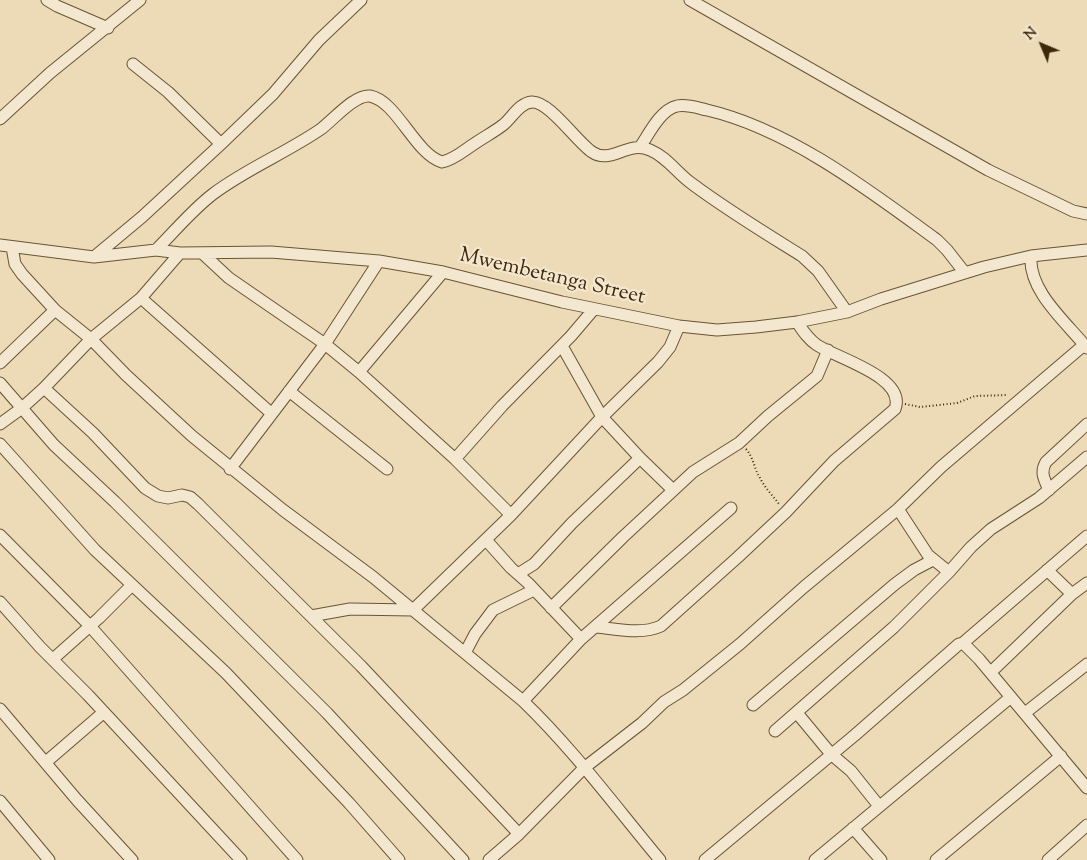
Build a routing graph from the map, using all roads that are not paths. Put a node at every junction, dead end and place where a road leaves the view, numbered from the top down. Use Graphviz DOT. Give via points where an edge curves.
graph roads {
  1 [pos="47,0"];
  2 [pos="140,0"];
  3 [pos="362,0"];
  4 [pos="690,0"];
  5 [pos="108,28"];
  6 [pos="133,64"];
  7 [pos="0,119"];
  8 [pos="221,144"];
  9 [pos="640,147"];
  10 [pos="1087,214"];
  11 [pos="6,246"];
  12 [pos="156,250"];
  13 [pos="1087,250"];
  14 [pos="180,253"];
  15 [pos="202,253"];
  16 [pos="1031,256"];
  17 [pos="94,257"];
  18 [pos="379,261"];
  19 [pos="443,272"];
  20 [pos="965,273"];
  21 [pos="141,298"];
  22 [pos="594,309"];
  23 [pos="55,310"];
  24 [pos="848,312"];
  25 [pos="797,322"];
  26 [pos="679,326"];
  27 [pos="91,339"];
  28 [pos="325,344"];
  29 [pos="562,346"];
  30 [pos="1086,347"];
  31 [pos="828,350"];
  32 [pos="0,363"];
  33 [pos="359,372"];
  34 [pos="0,383"];
  35 [pos="44,388"];
  36 [pos="289,391"];
  37 [pos="22,408"];
  38 [pos="271,413"];
  39 [pos="602,417"];
  40 [pos="0,424"];
  41 [pos="1087,424"];
  42 [pos="0,444"];
  43 [pos="1087,457"];
  44 [pos="640,458"];
  45 [pos="455,459"];
  46 [pos="230,469"];
  47 [pos="387,469"];
  48 [pos="673,490"];
  49 [pos="1049,490"];
  50 [pos="730,508"];
  51 [pos="898,509"];
  52 [pos="511,515"];
  53 [pos="0,535"];
  54 [pos="1087,536"];
  55 [pos="486,540"];
  56 [pos="933,560"];
  57 [pos="1047,570"];
  58 [pos="949,572"];
  59 [pos="518,574"];
  60 [pos="1087,583"];
  61 [pos="132,585"];
  62 [pos="534,590"];
  63 [pos="1072,594"];
  64 [pos="0,602"];
  65 [pos="551,608"];
  66 [pos="413,610"];
  67 [pos="311,616"];
  68 [pos="89,625"];
  69 [pos="597,627"];
  70 [pos="580,639"];
  71 [pos="963,644"];
  72 [pos="465,653"];
  73 [pos="53,659"];
  74 [pos="1087,664"];
  75 [pos="990,672"];
  76 [pos="1012,696"];
  77 [pos="523,701"];
  78 [pos="753,705"];
  79 [pos="0,709"];
  80 [pos="104,712"];
  81 [pos="797,713"];
  82 [pos="1025,713"];
  83 [pos="775,731"];
  84 [pos="831,754"];
  85 [pos="1061,756"];
  86 [pos="46,762"];
  87 [pos="584,768"];
  88 [pos="1086,784"];
  89 [pos="879,806"];
  90 [pos="2,809"];
  91 [pos="1087,825"];
  92 [pos="853,828"];
  93 [pos="519,834"];
  94 [pos="50,860"];
  95 [pos="132,860"];
  96 [pos="241,860"];
  97 [pos="297,860"];
  98 [pos="400,860"];
  99 [pos="463,860"];
  100 [pos="490,860"];
  101 [pos="660,860"];
  102 [pos="705,860"];
  103 [pos="815,860"];
  104 [pos="881,860"];
  105 [pos="936,860"];
  106 [pos="1048,860"];
  1 -- 5 [label="street"];
  2 -- 5 [label="street"];
  3 -- 8 [label="street" via="319,40 272,94"];
  4 -- 10 [label="street" via="988,170 1073,212"];
  5 -- 7 [label="street" via="50,73"];
  6 -- 8 [label="street" via="168,92"];
  8 -- 17 [label="street"];
  9 -- 12 [label="street" via="603,156 594,153 548,109 532,102 452,160 442,162 431,157 378,99 360,97 321,129 213,194"];
  9 -- 20 [label="street" via="662,116 677,106 718,113 763,130 810,153 869,191 937,240"];
  9 -- 24 [label="street" via="665,159 690,183 802,256 818,271"];
  11 -- 17 [label="street, Mwembetanga Street"];
  11 -- 23 [label="street" via="22,274"];
  12 -- 14 [label="street, Mwembetanga Street"];
  12 -- 17 [label="street, Mwembetanga Street"];
  13 -- 16 [label="street, Mwembetanga Street"];
  14 -- 15 [label="street, Mwembetanga Street"];
  14 -- 21 [label="street"];
  15 -- 18 [label="street, Mwembetanga Street" via="271,252"];
  15 -- 28 [label="street" via="229,278"];
  16 -- 20 [label="street, Mwembetanga Street"];
  16 -- 30 [label="street" via="1032,272 1041,290"];
  18 -- 19 [label="street, Mwembetanga Street"];
  18 -- 28 [label="street"];
  19 -- 22 [label="street, Mwembetanga Street"];
  19 -- 33 [label="street"];
  20 -- 24 [label="street, Mwembetanga Street"];
  21 -- 27 [label="street"];
  21 -- 38 [label="street"];
  22 -- 26 [label="street, Mwembetanga Street"];
  22 -- 29 [label="street"];
  23 -- 27 [label="street"];
  23 -- 32 [label="street"];
  24 -- 25 [label="street, Mwembetanga Street"];
  25 -- 26 [label="street, Mwembetanga Street" via="717,330"];
  25 -- 31 [label="street" via="807,337"];
  26 -- 39 [label="street" via="670,348"];
  27 -- 35 [label="street"];
  27 -- 46 [label="street"];
  28 -- 33 [label="street"];
  28 -- 36 [label="street"];
  29 -- 39 [label="street"];
  29 -- 45 [label="street"];
  30 -- 51 [label="street" via="941,467"];
  31 -- 48 [label="street" via="817,376 739,443 693,472"];
  31 -- 69 [label="street" via="876,375 896,395 896,409 834,461 786,512 661,626 644,631"];
  33 -- 45 [label="street"];
  34 -- 37 [label="street"];
  35 -- 37 [label="street"];
  35 -- 67 [label="street" via="93,432 145,488 158,496 190,497"];
  36 -- 38 [label="street"];
  36 -- 47 [label="street"];
  37 -- 40 [label="street"];
  37 -- 99 [label="street" via="54,445 348,735"];
  38 -- 46 [label="street"];
  39 -- 44 [label="street"];
  39 -- 52 [label="street"];
  41 -- 49 [label="street" via="1042,468"];
  42 -- 61 [label="street" via="84,538"];
  43 -- 49 [label="street"];
  44 -- 48 [label="street"];
  44 -- 59 [label="street" via="572,522 534,564"];
  45 -- 52 [label="street"];
  46 -- 66 [label="street"];
  48 -- 65 [label="street"];
  49 -- 58 [label="street" via="991,529"];
  50 -- 69 [label="street"];
  51 -- 56 [label="street"];
  51 -- 87 [label="street" via="740,644"];
  52 -- 55 [label="street"];
  53 -- 68 [label="street"];
  54 -- 57 [label="street"];
  55 -- 59 [label="street"];
  55 -- 66 [label="street"];
  56 -- 58 [label="street"];
  56 -- 78 [label="street" via="895,584"];
  57 -- 63 [label="street"];
  57 -- 71 [label="street"];
  58 -- 81 [label="street" via="894,627"];
  59 -- 62 [label="street"];
  60 -- 63 [label="street"];
  61 -- 68 [label="street"];
  61 -- 98 [label="street" via="226,673"];
  62 -- 65 [label="street"];
  62 -- 72 [label="street" via="493,610 474,634"];
  63 -- 75 [label="street"];
  64 -- 73 [label="street"];
  65 -- 70 [label="street"];
  66 -- 67 [label="street" via="350,609"];
  66 -- 72 [label="street"];
  67 -- 93 [label="street"];
  68 -- 73 [label="street"];
  68 -- 97 [label="street"];
  69 -- 70 [label="street"];
  70 -- 77 [label="street"];
  71 -- 75 [label="street"];
  71 -- 84 [label="street" via="954,646"];
  72 -- 77 [label="street"];
  73 -- 80 [label="street"];
  74 -- 82 [label="street"];
  75 -- 76 [label="street"];
  76 -- 82 [label="street"];
  76 -- 89 [label="street"];
  77 -- 87 [label="street"];
  79 -- 86 [label="street"];
  80 -- 86 [label="street"];
  80 -- 96 [label="street"];
  81 -- 83 [label="street"];
  81 -- 84 [label="street"];
  82 -- 85 [label="street"];
  84 -- 89 [label="street" via="851,771"];
  84 -- 102 [label="street"];
  85 -- 88 [label="street"];
  85 -- 105 [label="street"];
  86 -- 95 [label="street"];
  87 -- 93 [label="street"];
  87 -- 101 [label="street"];
  89 -- 92 [label="street"];
  90 -- 94 [label="street"];
  91 -- 106 [label="street"];
  92 -- 103 [label="street"];
  92 -- 104 [label="street"];
  93 -- 100 [label="street"];
}
